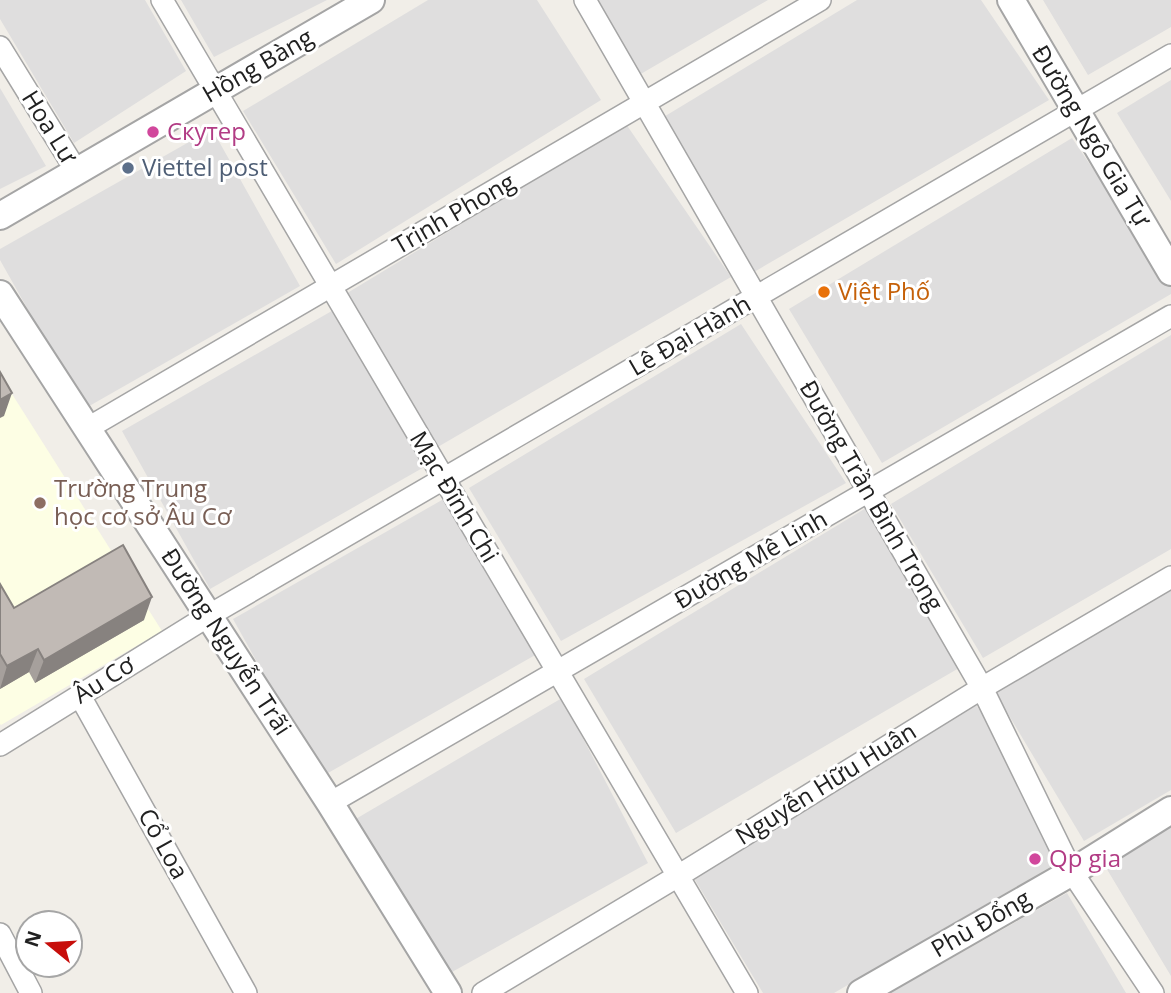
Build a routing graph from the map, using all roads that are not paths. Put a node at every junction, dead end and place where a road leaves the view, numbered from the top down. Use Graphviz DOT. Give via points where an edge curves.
graph roads {
  1 [pos="162,0"];
  2 [pos="585,0"];
  3 [pos="820,0"];
  4 [pos="1010,0"];
  5 [pos="364,2"];
  6 [pos="0,47"];
  7 [pos="1171,55"];
  8 [pos="216,91"];
  9 [pos="644,103"];
  10 [pos="1076,111"];
  11 [pos="77,172"];
  12 [pos="0,216"];
  13 [pos="1171,272"];
  14 [pos="331,287"];
  15 [pos="0,294"];
  16 [pos="756,297"];
  17 [pos="1171,316"];
  18 [pos="88,428"];
  19 [pos="444,479"];
  20 [pos="868,491"];
  21 [pos="1171,577"];
  22 [pos="208,616"];
  23 [pos="558,671"];
  24 [pos="982,688"];
  25 [pos="80,696"];
  26 [pos="0,745"];
  27 [pos="330,803"];
  28 [pos="1171,810"];
  29 [pos="1072,872"];
  30 [pos="678,876"];
  31 [pos="0,934"];
  32 [pos="31,993"];
  33 [pos="246,993"];
  34 [pos="448,993"];
  35 [pos="483,993"];
  36 [pos="747,993"];
  37 [pos="861,993"];
  38 [pos="1153,993"];
  1 -- 8 [label="street, Mạc Đĩnh Chi"];
  2 -- 9 [label="street, Đường Trần Bình Trọng"];
  3 -- 9 [label="street, Trịnh Phong"];
  4 -- 10 [label="street, Đường Ngô Gia Tự"];
  5 -- 8 [label="street, Hồng Bàng"];
  6 -- 11 [label="street, Hoa Lư"];
  7 -- 10 [label="street, Lê Đại Hành"];
  8 -- 11 [label="street, Hồng Bàng"];
  8 -- 14 [label="street, Mạc Đĩnh Chi"];
  9 -- 14 [label="street, Trịnh Phong"];
  9 -- 16 [label="street, Đường Trần Bình Trọng"];
  10 -- 13 [label="street, Đường Ngô Gia Tự"];
  10 -- 16 [label="street, Lê Đại Hành"];
  11 -- 12 [label="street, Hồng Bàng"];
  14 -- 18 [label="street, Trịnh Phong"];
  14 -- 19 [label="street, Mạc Đĩnh Chi"];
  15 -- 18 [label="street, Đường Nguyễn Trãi"];
  16 -- 19 [label="street, Lê Đại Hành"];
  16 -- 20 [label="street, Đường Trần Bình Trọng"];
  17 -- 20 [label="street, Đường Mê Linh"];
  18 -- 22 [label="street, Đường Nguyễn Trãi"];
  19 -- 22 [label="street, Lê Đại Hành"];
  19 -- 23 [label="street, Mạc Đĩnh Chi"];
  20 -- 23 [label="street, Đường Mê Linh"];
  20 -- 24 [label="street, Đường Trần Bình Trọng"];
  21 -- 24 [label="street, Nguyễn Hữu Huân"];
  22 -- 25 [label="street, Âu Cơ"];
  22 -- 27 [label="street, Đường Nguyễn Trãi"];
  23 -- 27 [label="street, Đường Mê Linh"];
  23 -- 30 [label="street, Mạc Đĩnh Chi"];
  24 -- 29 [label="street, Đường Trần Bình Trọng"];
  24 -- 30 [label="street, Nguyễn Hữu Huân"];
  25 -- 26 [label="street, Âu Cơ"];
  25 -- 33 [label="street, Cổ Loa"];
  27 -- 34 [label="street, Đường Nguyễn Trãi"];
  28 -- 29 [label="street, Phù Đổng"];
  29 -- 37 [label="street, Phù Đổng"];
  29 -- 38 [label="street, Đường Trần Bình Trọng"];
  30 -- 35 [label="street, Nguyễn Hữu Huân"];
  30 -- 36 [label="street, Mạc Đĩnh Chi"];
  31 -- 32 [label="street"];
}
